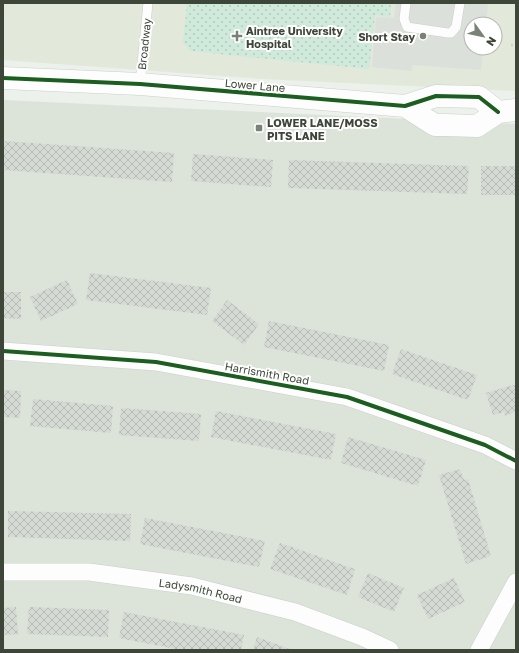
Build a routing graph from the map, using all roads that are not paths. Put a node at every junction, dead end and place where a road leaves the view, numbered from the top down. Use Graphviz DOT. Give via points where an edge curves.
graph roads {
  1 [pos="148,3"];
  2 [pos="406,3"];
  3 [pos="460,3"];
  4 [pos="3,78"];
  5 [pos="140,84"];
  6 [pos="405,106"];
  7 [pos="507,111"];
  8 [pos="3,351"];
  9 [pos="516,461"];
  10 [pos="3,572"];
  11 [pos="516,582"];
  12 [pos="390,650"];
  13 [pos="479,650"];
  1 -- 5 [label="lane, Broadway"];
  2 -- 3 [label="lane" via="404,19 407,27 448,33 456,26"];
  4 -- 5 [label="street, Lower Lane"];
  5 -- 6 [label="street, Lower Lane"];
  6 -- 7 [label="street, Lower Lane" via="436,96 479,97"];
  6 -- 7 [label="street, Lower Lane" via="435,125 477,126"];
  8 -- 9 [label="street, Harrismith Road" via="156,362 347,396 485,445"];
  10 -- 12 [label="street, Ladysmith Road" via="89,572 192,586 295,612"];
  11 -- 13 [label="street"];
}
